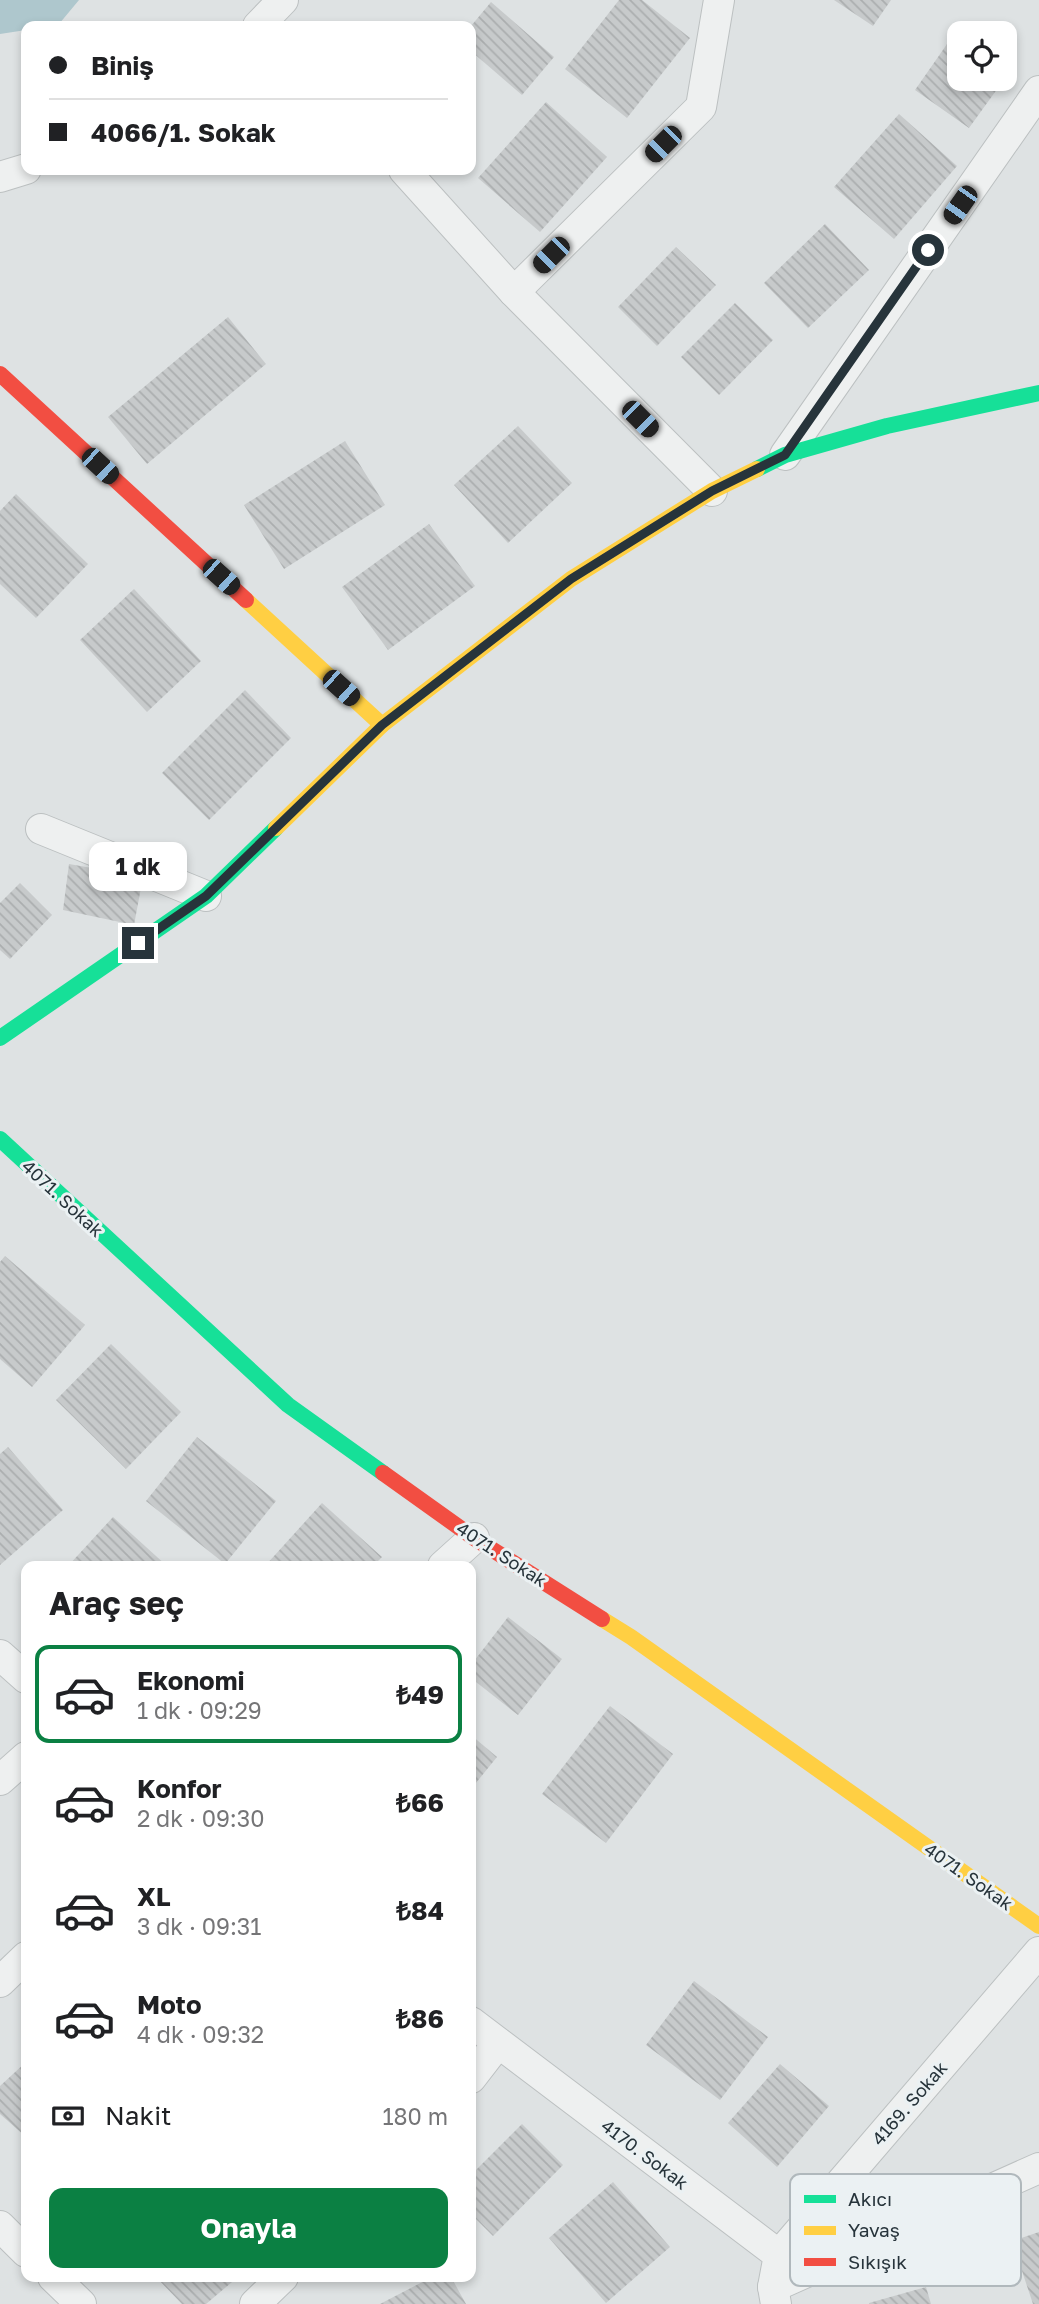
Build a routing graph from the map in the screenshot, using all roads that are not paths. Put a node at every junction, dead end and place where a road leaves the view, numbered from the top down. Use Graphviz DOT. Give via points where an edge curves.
graph roads {
  1 [pos="719,0"];
  2 [pos="1039,91"];
  3 [pos="21,171"];
  4 [pos="409,175"];
  5 [pos="0,177"];
  6 [pos="514,292"];
  7 [pos="0,374"];
  8 [pos="1039,393"];
  9 [pos="785,455"];
  10 [pos="712,491"];
  11 [pos="382,725"];
  12 [pos="41,829"];
  13 [pos="206,896"];
  14 [pos="0,1038"];
  15 [pos="0,1139"];
  16 [pos="474,1538"];
  17 [pos="449,1561"];
  18 [pos="0,1655"];
  19 [pos="21,1674"];
  20 [pos="21,1761"];
  21 [pos="0,1780"];
  22 [pos="1039,1926"];
  23 [pos="1039,1952"];
  24 [pos="21,1962"];
  25 [pos="0,1982"];
  26 [pos="476,2026"];
  27 [pos="498,2043"];
  28 [pos="476,2072"];
  29 [pos="1039,2168"];
  30 [pos="849,2174"];
  31 [pos="1021,2177"];
  32 [pos="0,2226"];
  33 [pos="790,2242"];
  34 [pos="21,2247"];
  35 [pos="779,2255"];
  36 [pos="57,2282"];
  37 [pos="278,2282"];
  38 [pos="794,2286"];
  39 [pos="775,2295"];
  40 [pos="81,2304"];
  41 [pos="255,2304"];
  1 -- 6 [label="street" via="701,107"];
  2 -- 9 [label="street"];
  3 -- 5 [label="street"];
  4 -- 6 [label="street"];
  6 -- 10 [label="street"];
  7 -- 11 [label="street"];
  8 -- 9 [label="street" via="887,426"];
  9 -- 10 [label="street"];
  10 -- 11 [label="street" via="571,579"];
  11 -- 13 [label="street"];
  12 -- 13 [label="street"];
  13 -- 14 [label="street"];
  15 -- 16 [label="street, 4071. Sokak" via="288,1405"];
  16 -- 17 [label="street"];
  16 -- 22 [label="street, 4071. Sokak" via="631,1637"];
  18 -- 19 [label="street"];
  20 -- 21 [label="street"];
  23 -- 30 [label="street, 4169. Sokak"];
  24 -- 25 [label="street"];
  26 -- 27 [label="street, 4170. Sokak"];
  27 -- 28 [label="street"];
  27 -- 35 [label="street, 4170. Sokak"];
  29 -- 31 [label="street"];
  32 -- 34 [label="street"];
  33 -- 35 [label="street, 4169. Sokak"];
  35 -- 39 [label="street"];
  36 -- 40 [label="street"];
  37 -- 41 [label="street"];
  38 -- 39 [label="street"];
}
